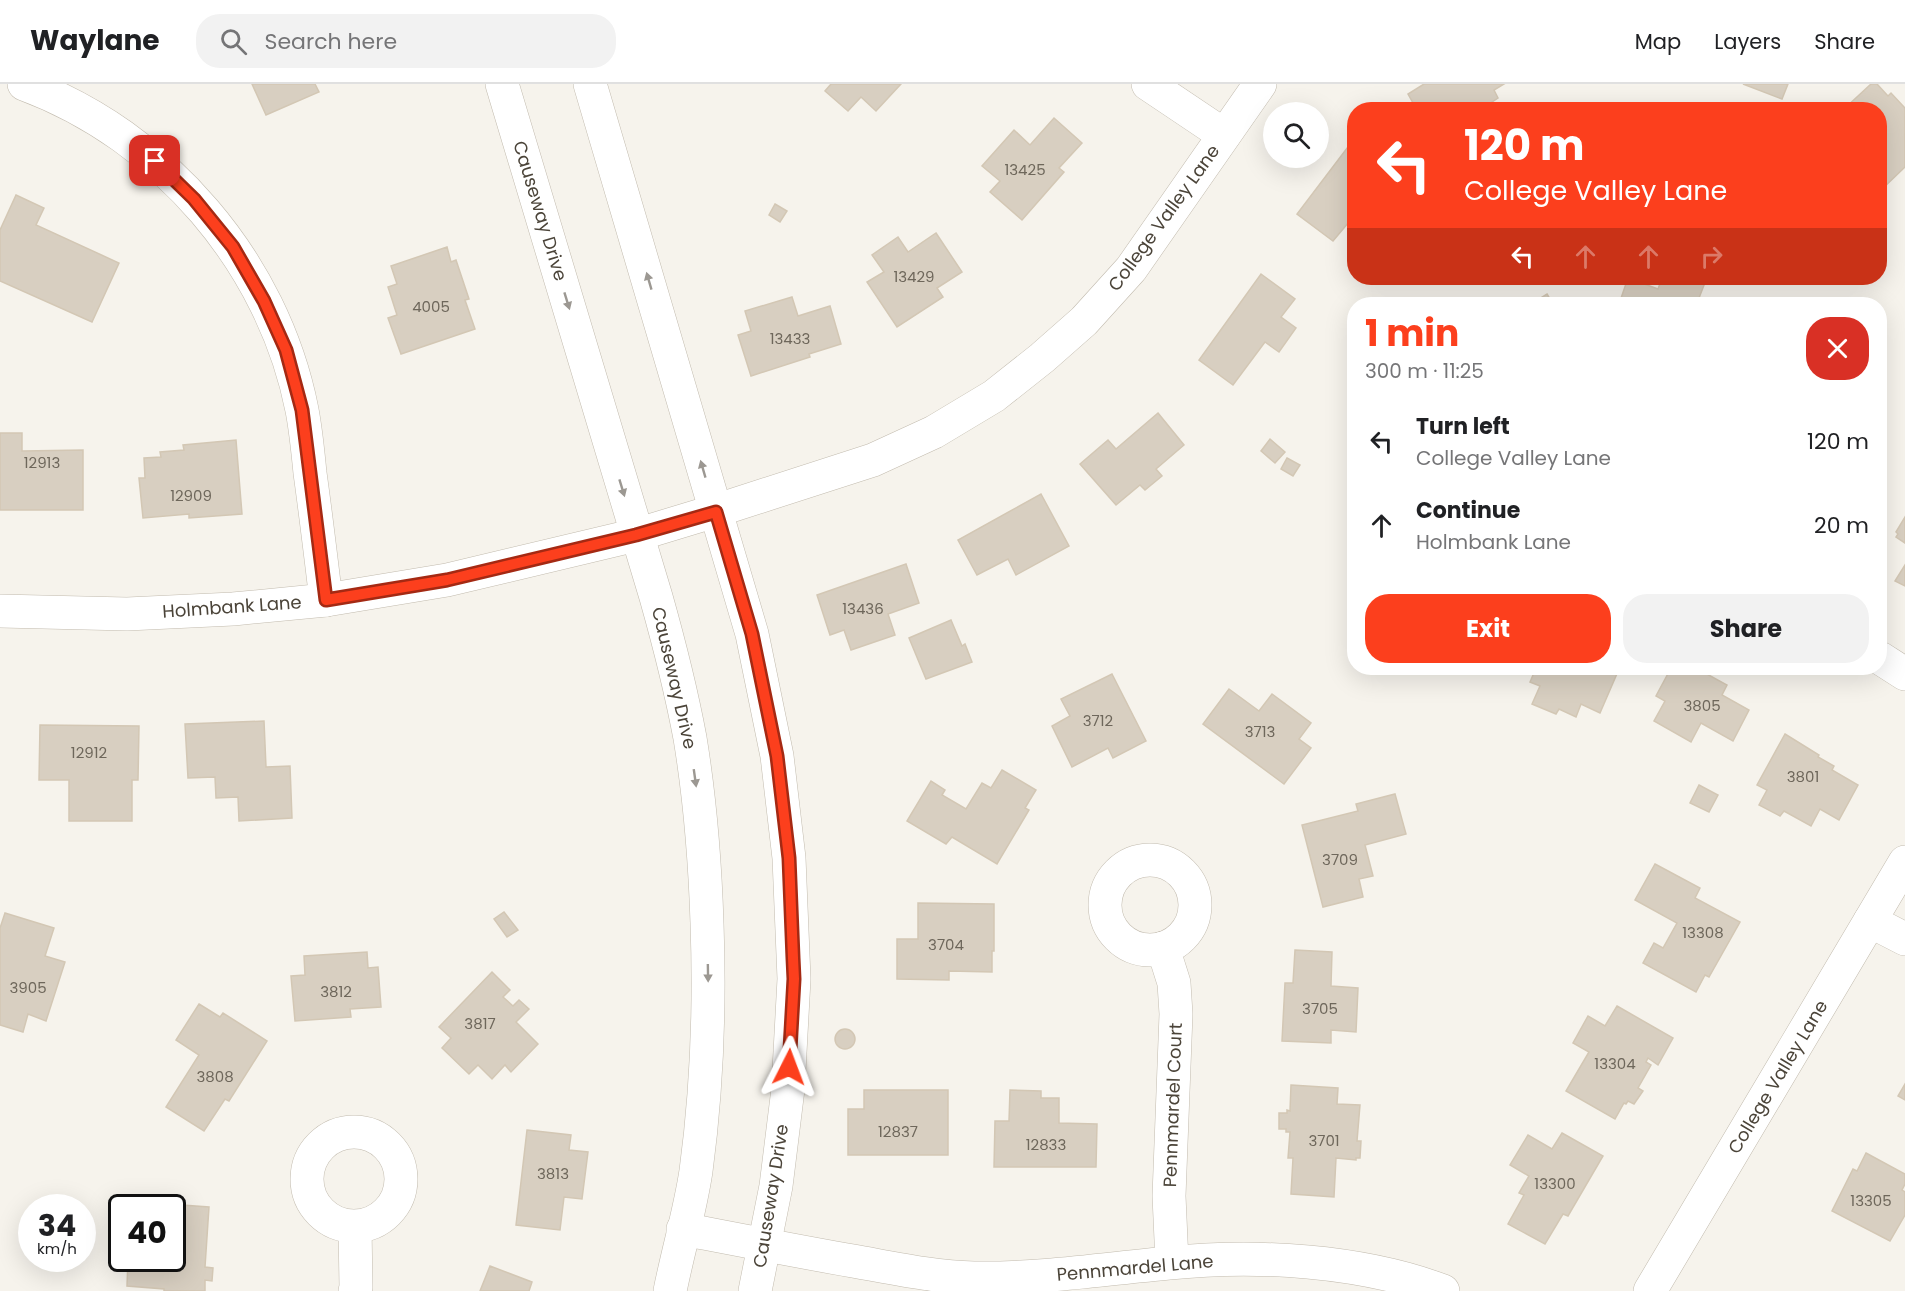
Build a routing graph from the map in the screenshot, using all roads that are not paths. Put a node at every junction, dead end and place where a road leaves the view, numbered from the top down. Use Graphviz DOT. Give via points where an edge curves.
graph roads {
  1 [pos="502,84"];
  2 [pos="591,84"];
  3 [pos="1148,84"];
  4 [pos="1260,84"];
  5 [pos="29,85"];
  6 [pos="1224,135"];
  7 [pos="716,512"];
  8 [pos="636,535"];
  9 [pos="326,600"];
  10 [pos="0,611"];
  11 [pos="1887,662"];
  12 [pos="1905,674"];
  13 [pos="1905,862"];
  14 [pos="1870,921"];
  15 [pos="1905,939"];
  16 [pos="1163,948"];
  17 [pos="355,1227"];
  18 [pos="683,1229"];
  19 [pos="764,1245"];
  20 [pos="1172,1262"];
  21 [pos="355,1291"];
  22 [pos="670,1291"];
  23 [pos="755,1291"];
  24 [pos="1443,1291"];
  25 [pos="1650,1291"];
  1 -- 8 [label="street, Causeway Drive, one-way"];
  7 -- 2 [label="street, Causeway Drive, one-way"];
  3 -- 6 [label="street"];
  4 -- 6 [label="street, College Valley Lane"];
  5 -- 9 [label="street" via="99,120 155,161 194,199 233,247 286,350 302,410"];
  6 -- 7 [label="street, College Valley Lane" via="1131,269 1084,321 994,396 934,432 873,460"];
  7 -- 8 [label="street, College Valley Lane"];
  7 -- 19 [label="street, Causeway Drive" via="752,634 777,756 789,858 794,979 788,1089"];
  8 -- 9 [label="street, Holmbank Lane" via="447,580"];
  8 -- 18 [label="street, Causeway Drive, one-way" via="671,652 690,738 705,874 709,980 706,1062 696,1172"];
  9 -- 10 [label="street, Holmbank Lane" via="127,614"];
  11 -- 12 [label="street"];
  13 -- 14 [label="street, College Valley Lane"];
  14 -- 15 [label="street"];
  14 -- 25 [label="street, College Valley Lane"];
  16 -- 20 [label="street, Pennmardel Court" via="1174,983 1176,1014 1169,1196"];
  17 -- 21 [label="street"];
  18 -- 19 [label="street, Pennmardel Lane"];
  18 -- 22 [label="street, Causeway Drive"];
  19 -- 20 [label="street, Pennmardel Lane" via="916,1273 974,1278 1066,1274"];
  19 -- 23 [label="street, Causeway Drive"];
  20 -- 24 [label="street, Pennmardel Lane" via="1309,1262 1375,1270"];
}
